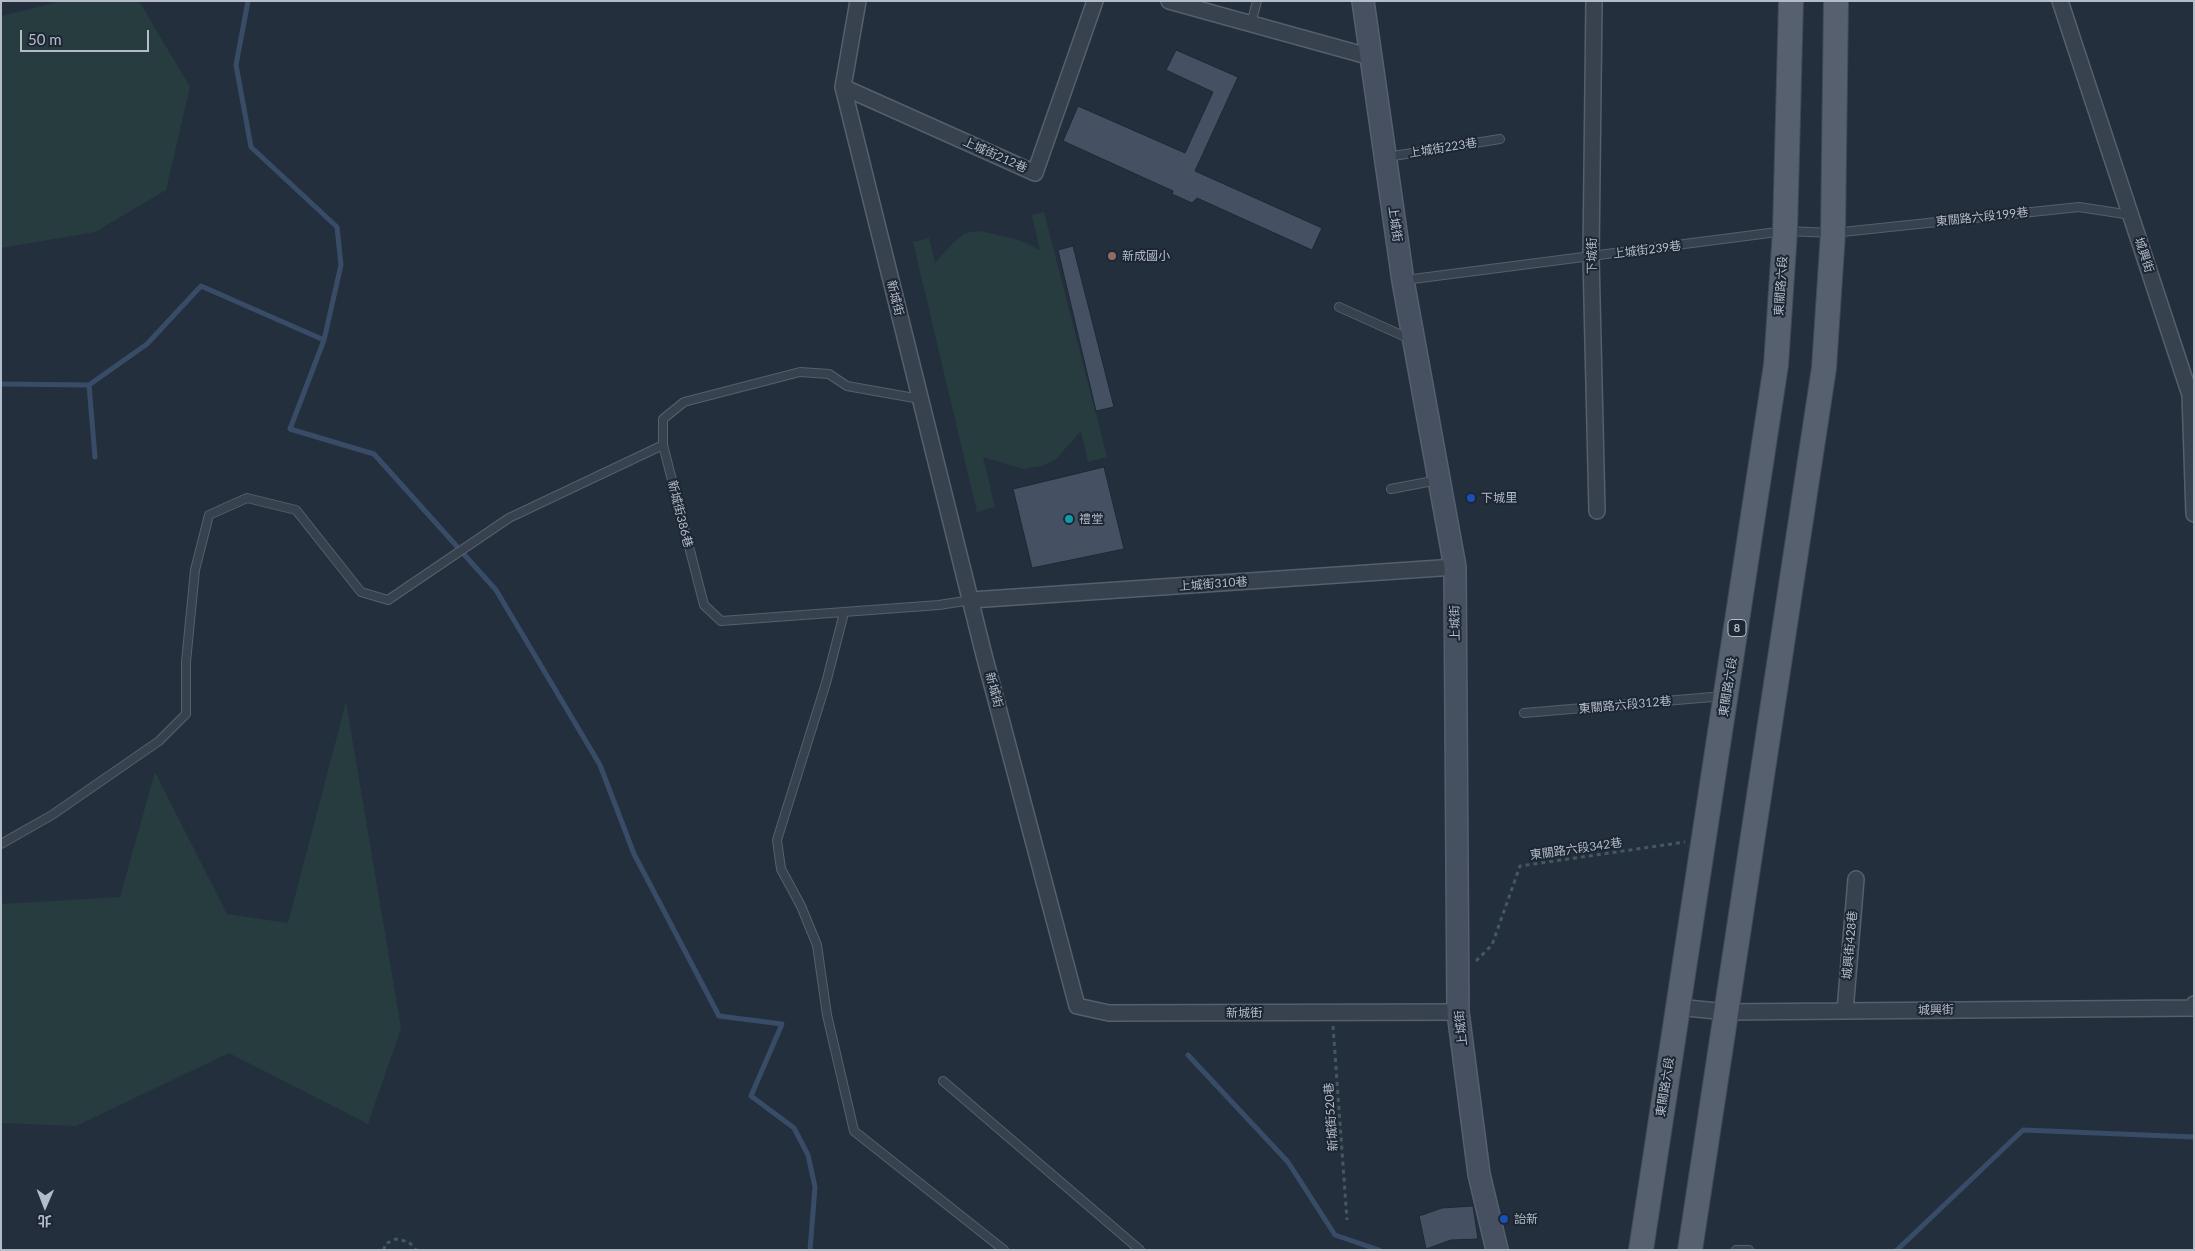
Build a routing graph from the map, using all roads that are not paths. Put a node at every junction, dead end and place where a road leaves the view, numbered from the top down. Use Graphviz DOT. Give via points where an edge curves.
graph roads {
  1 [pos="858,1"];
  2 [pos="1096,1"];
  3 [pos="1169,1"];
  4 [pos="1257,1"];
  5 [pos="1363,1"];
  6 [pos="1594,1"];
  7 [pos="1791,1"];
  8 [pos="1836,1"];
  9 [pos="2060,1"];
  10 [pos="1251,24"];
  11 [pos="1370,57"];
  12 [pos="843,87"];
  13 [pos="1500,139"];
  14 [pos="1385,158"];
  15 [pos="2131,216"];
  16 [pos="1785,232"];
  17 [pos="1833,233"];
  18 [pos="1591,257"];
  19 [pos="1403,281"];
  20 [pos="1339,307"];
  21 [pos="1414,341"];
  22 [pos="921,399"];
  23 [pos="663,446"];
  24 [pos="1439,480"];
  25 [pos="1391,489"];
  26 [pos="1597,511"];
  27 [pos="2194,514"];
  28 [pos="1455,567"];
  29 [pos="971,600"];
  30 [pos="844,612"];
  31 [pos="1726,696"];
  32 [pos="1524,713"];
  33 [pos="1,844"];
  34 [pos="1856,879"];
  35 [pos="2194,1004"];
  36 [pos="1677,1007"];
  37 [pos="1845,1011"];
  38 [pos="1458,1012"];
  39 [pos="1726,1012"];
  40 [pos="942,1081"];
  41 [pos="1004,1250"];
  42 [pos="1140,1250"];
  43 [pos="1497,1250"];
  44 [pos="1640,1250"];
  45 [pos="1690,1250"];
  46 [pos="1736,1250"];
  47 [pos="1749,1250"];
  1 -- 12 [label="street, 新城街"];
  2 -- 12 [label="street, 上城街212巷" via="1035,173"];
  3 -- 10 [label="street"];
  4 -- 10 [label="lane"];
  5 -- 11 [label="street, 上城街"];
  6 -- 18 [label="street, 下城街"];
  7 -- 16 [label="main road, 東關路六段 / 8"];
  8 -- 17 [label="main road"];
  9 -- 15 [label="street, 城興街"];
  10 -- 11 [label="street"];
  11 -- 14 [label="street, 上城街"];
  12 -- 22 [label="street, 新城街"];
  13 -- 14 [label="lane, 上城街223巷"];
  14 -- 19 [label="street, 上城街"];
  15 -- 17 [label="lane, 東關路六段199巷" via="2079,207"];
  15 -- 27 [label="street, 城興街" via="2190,395"];
  16 -- 17 [label="lane, 上城街239巷"];
  16 -- 18 [label="lane, 上城街239巷"];
  16 -- 31 [label="main road, 東關路六段 / 8" via="1776,365"];
  17 -- 39 [label="main road" via="1824,368"];
  18 -- 19 [label="lane, 上城街239巷"];
  18 -- 26 [label="street, 下城街"];
  19 -- 21 [label="street, 上城街"];
  20 -- 21 [label="lane"];
  21 -- 24 [label="street, 上城街"];
  22 -- 23 [label="lane, 新城街386巷" via="847,386 829,374 800,372 684,402 663,419"];
  22 -- 29 [label="street, 新城街"];
  23 -- 30 [label="lane, 新城街386巷" via="704,605 721,621"];
  23 -- 33 [label="lane" via="509,518 388,600 361,592 296,510 247,498 209,515 195,570 186,662 186,714 159,741 52,815"];
  24 -- 25 [label="lane"];
  24 -- 28 [label="street, 上城街"];
  28 -- 29 [label="street, 上城街310巷"];
  28 -- 38 [label="street, 上城街"];
  29 -- 30 [label="lane, 新城街386巷"];
  29 -- 38 [label="street, 新城街" via="1077,1006 1109,1013"];
  30 -- 41 [label="lane" via="826,683 777,840 781,869 817,945 827,1015 854,1131"];
  31 -- 32 [label="lane, 東關路六段312巷"];
  31 -- 36 [label="main road, 東關路六段 / 8"];
  34 -- 37 [label="street, 城興街428巷"];
  35 -- 37 [label="street, 城興街" via="2192,1008"];
  36 -- 39 [label="street, 城興街"];
  36 -- 44 [label="main road, 東關路六段 / 8"];
  37 -- 39 [label="street, 城興街"];
  38 -- 43 [label="street, 上城街" via="1479,1174"];
  39 -- 45 [label="main road"];
  40 -- 42 [label="lane"];
  46 -- 47 [label="lane"];
}
